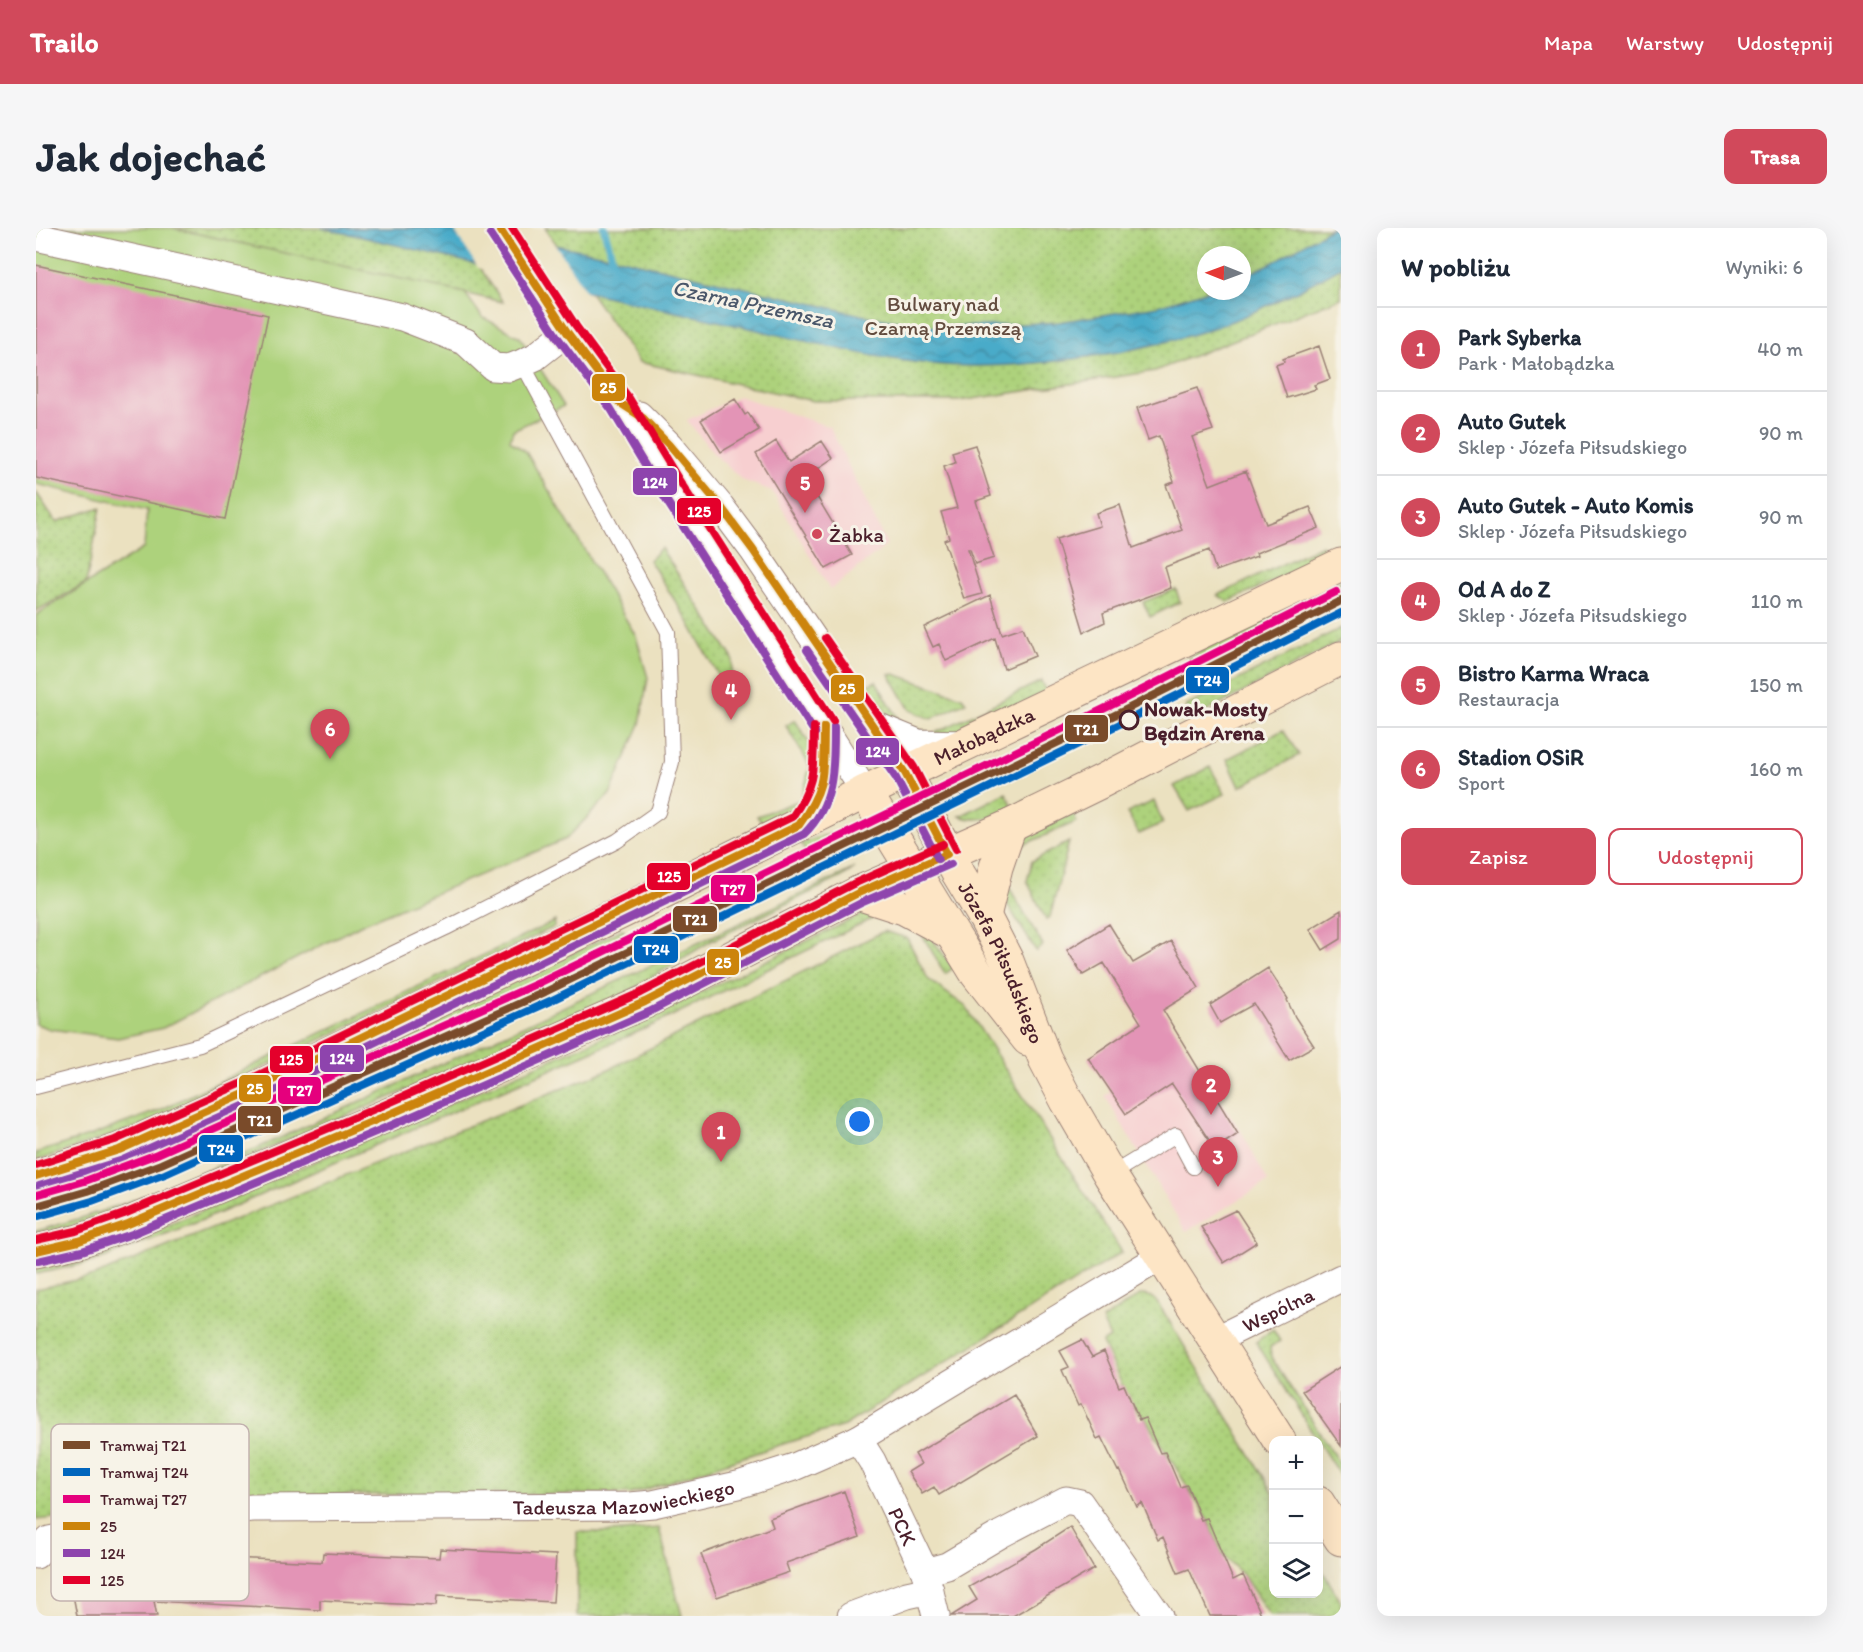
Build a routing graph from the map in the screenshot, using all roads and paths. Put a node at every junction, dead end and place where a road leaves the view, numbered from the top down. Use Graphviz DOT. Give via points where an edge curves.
graph roads {
  1 [pos="499,228"];
  2 [pos="36,237"];
  3 [pos="567,332"];
  4 [pos="522,363"];
  5 [pos="620,403"];
  6 [pos="1341,566"];
  7 [pos="1341,657"];
  8 [pos="874,725"];
  9 [pos="824,727"];
  10 [pos="968,744"];
  11 [pos="904,773"];
  12 [pos="865,792"];
  13 [pos="799,825"];
  14 [pos="1010,826"];
  15 [pos="947,854"];
  16 [pos="913,868"];
  17 [pos="858,893"];
  18 [pos="984,916"];
  19 [pos="951,933"];
  20 [pos="1045,1059"];
  21 [pos="36,1087"];
  22 [pos="1193,1167"];
  23 [pos="1110,1175"];
  24 [pos="36,1176"];
  25 [pos="36,1251"];
  26 [pos="1162,1256"];
  27 [pos="1341,1278"];
  28 [pos="1215,1340"];
  29 [pos="1276,1436"];
  30 [pos="858,1439"];
  31 [pos="249,1508"];
  32 [pos="1323,1511"];
  33 [pos="1341,1539"];
  34 [pos="51,1540"];
  35 [pos="36,1556"];
  36 [pos="928,1581"];
  37 [pos="1151,1613"];
  38 [pos="851,1616"];
  39 [pos="936,1616"];
  1 -- 3 [label="street, Józefa Piłsudskiego"];
  2 -- 4 [label="street" via="402,317 466,342 493,367 509,368"];
  3 -- 4 [label="street"];
  3 -- 5 [label="street, Józefa Piłsudskiego"];
  4 -- 21 [label="lane" via="668,632 672,762 658,812 617,841 436,933 200,1045"];
  5 -- 8 [label="street, Józefa Piłsudskiego" via="643,418 721,507"];
  5 -- 9 [label="street, Józefa Piłsudskiego"];
  6 -- 10 [label="street, Małobądzka"];
  7 -- 14 [label="street"];
  8 -- 10 [label="street" via="918,743"];
  8 -- 11 [label="street, Józefa Piłsudskiego"];
  9 -- 12 [label="street, Józefa Piłsudskiego"];
  9 -- 13 [label="street" via="823,777 815,802"];
  10 -- 11 [label="street, Małobądzka"];
  11 -- 12 [label="street, Małobądzka"];
  11 -- 15 [label="street, Józefa Piłsudskiego"];
  12 -- 13 [label="street, Małobądzka"];
  12 -- 16 [label="street, Józefa Piłsudskiego"];
  13 -- 24 [label="street, Małobądzka" via="244,1094 119,1150"];
  14 -- 15 [label="street"];
  14 -- 18 [label="street"];
  15 -- 16 [label="street"];
  15 -- 18 [label="street, Józefa Piłsudskiego"];
  16 -- 17 [label="street"];
  16 -- 19 [label="street, Józefa Piłsudskiego"];
  17 -- 19 [label="street" via="904,908"];
  17 -- 25 [label="street" via="645,1002 398,1110 128,1224"];
  18 -- 20 [label="street, Józefa Piłsudskiego" via="1007,961"];
  19 -- 20 [label="street, Józefa Piłsudskiego" via="994,997"];
  20 -- 23 [label="street, Józefa Piłsudskiego"];
  22 -- 23 [label="lane" via="1176,1135"];
  23 -- 26 [label="street, Józefa Piłsudskiego"];
  26 -- 28 [label="street, Józefa Piłsudskiego"];
  26 -- 30 [label="street, Tadeusza Mazowieckiego"];
  27 -- 28 [label="street, Wspólna"];
  28 -- 29 [label="street, Józefa Piłsudskiego"];
  30 -- 31 [label="street, Tadeusza Mazowieckiego" via="794,1467 738,1485 653,1504"];
  30 -- 36 [label="street, PCK"];
  32 -- 33 [label="street"];
  34 -- 35 [label="street, Tadeusza Mazowieckiego"];
  36 -- 37 [label="street" via="1001,1534 1066,1500 1080,1503"];
  36 -- 38 [label="street" via="907,1595"];
  36 -- 39 [label="street, PCK"];
}
